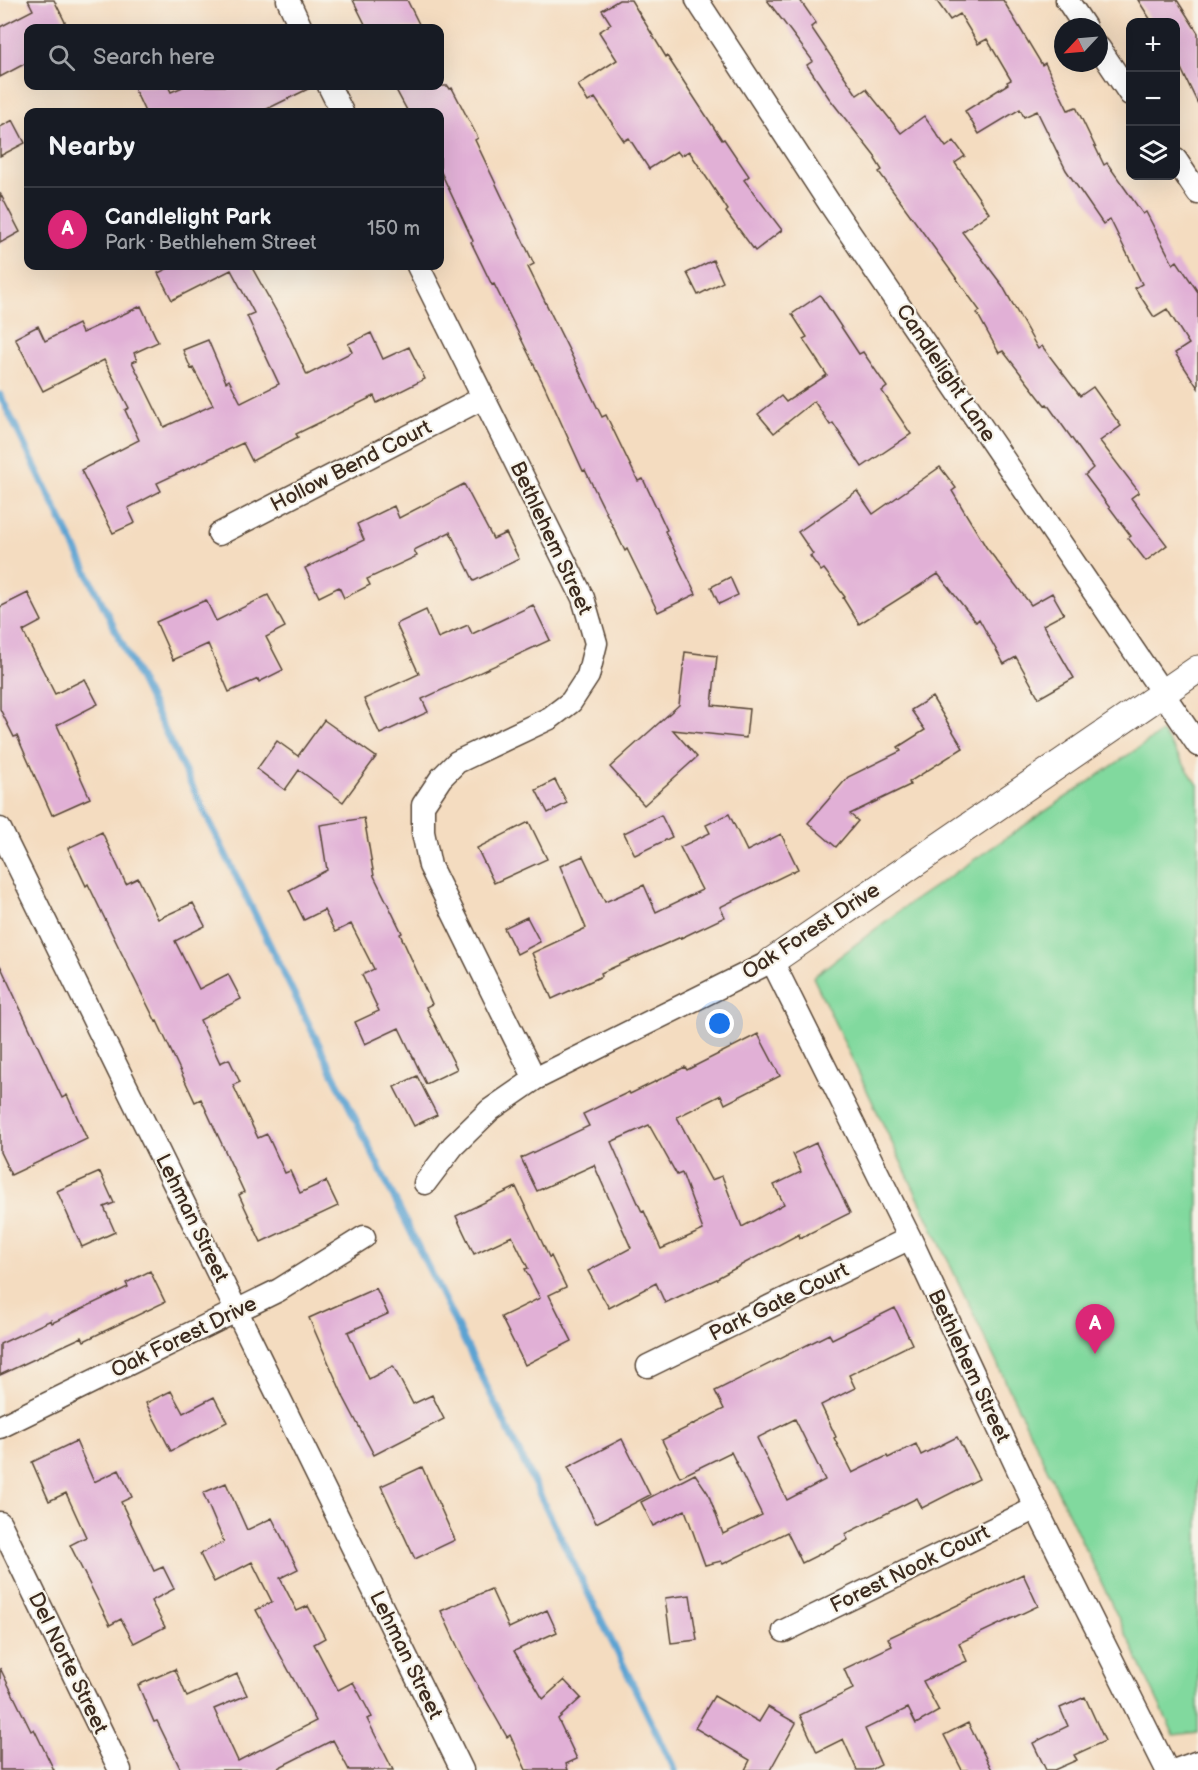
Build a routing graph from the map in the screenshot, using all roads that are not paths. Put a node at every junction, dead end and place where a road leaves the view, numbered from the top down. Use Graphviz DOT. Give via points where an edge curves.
graph roads {
  1 [pos="288,0"];
  2 [pos="697,0"];
  3 [pos="1067,0"];
  4 [pos="1079,18"];
  5 [pos="300,24"];
  6 [pos="1108,61"];
  7 [pos="1126,87"];
  8 [pos="331,90"];
  9 [pos="340,108"];
  10 [pos="1180,166"];
  11 [pos="1198,193"];
  12 [pos="420,270"];
  13 [pos="483,398"];
  14 [pos="219,534"];
  15 [pos="1198,669"];
  16 [pos="1162,692"];
  17 [pos="1198,745"];
  18 [pos="0,829"];
  19 [pos="772,961"];
  20 [pos="535,1079"];
  21 [pos="425,1183"];
  22 [pos="364,1238"];
  23 [pos="910,1238"];
  24 [pos="237,1311"];
  25 [pos="648,1366"];
  26 [pos="0,1427"];
  27 [pos="1036,1508"];
  28 [pos="0,1523"];
  29 [pos="784,1631"];
  30 [pos="1198,1762"];
  31 [pos="120,1770"];
  32 [pos="462,1770"];
  33 [pos="1167,1770"];
  34 [pos="1176,1770"];
  1 -- 5 [label="street"];
  2 -- 16 [label="street, Candlelight Lane" via="830,204"];
  3 -- 4 [label="street"];
  6 -- 7 [label="street"];
  8 -- 9 [label="street"];
  10 -- 11 [label="street"];
  12 -- 13 [label="street, Bethlehem Street"];
  13 -- 14 [label="street, Hollow Bend Court"];
  13 -- 20 [label="street, Bethlehem Street" via="583,598 596,643 588,675 571,702 550,718 457,762 423,805 430,866"];
  15 -- 16 [label="street, Oak Forest Drive"];
  16 -- 17 [label="street, Candlelight Lane"];
  16 -- 19 [label="street, Oak Forest Drive"];
  18 -- 24 [label="street, Lehman Street"];
  19 -- 20 [label="street, Oak Forest Drive"];
  19 -- 23 [label="street, Bethlehem Street"];
  20 -- 21 [label="street, Oak Forest Drive" via="490,1110 453,1146"];
  22 -- 24 [label="street, Oak Forest Drive"];
  23 -- 25 [label="street, Park Gate Court"];
  23 -- 27 [label="street, Bethlehem Street"];
  24 -- 26 [label="street, Oak Forest Drive"];
  24 -- 32 [label="street, Lehman Street"];
  27 -- 29 [label="street, Forest Nook Court"];
  27 -- 33 [label="street, Bethlehem Street"];
  28 -- 31 [label="street, Del Norte Street"];
  30 -- 34 [label="street"];
}
